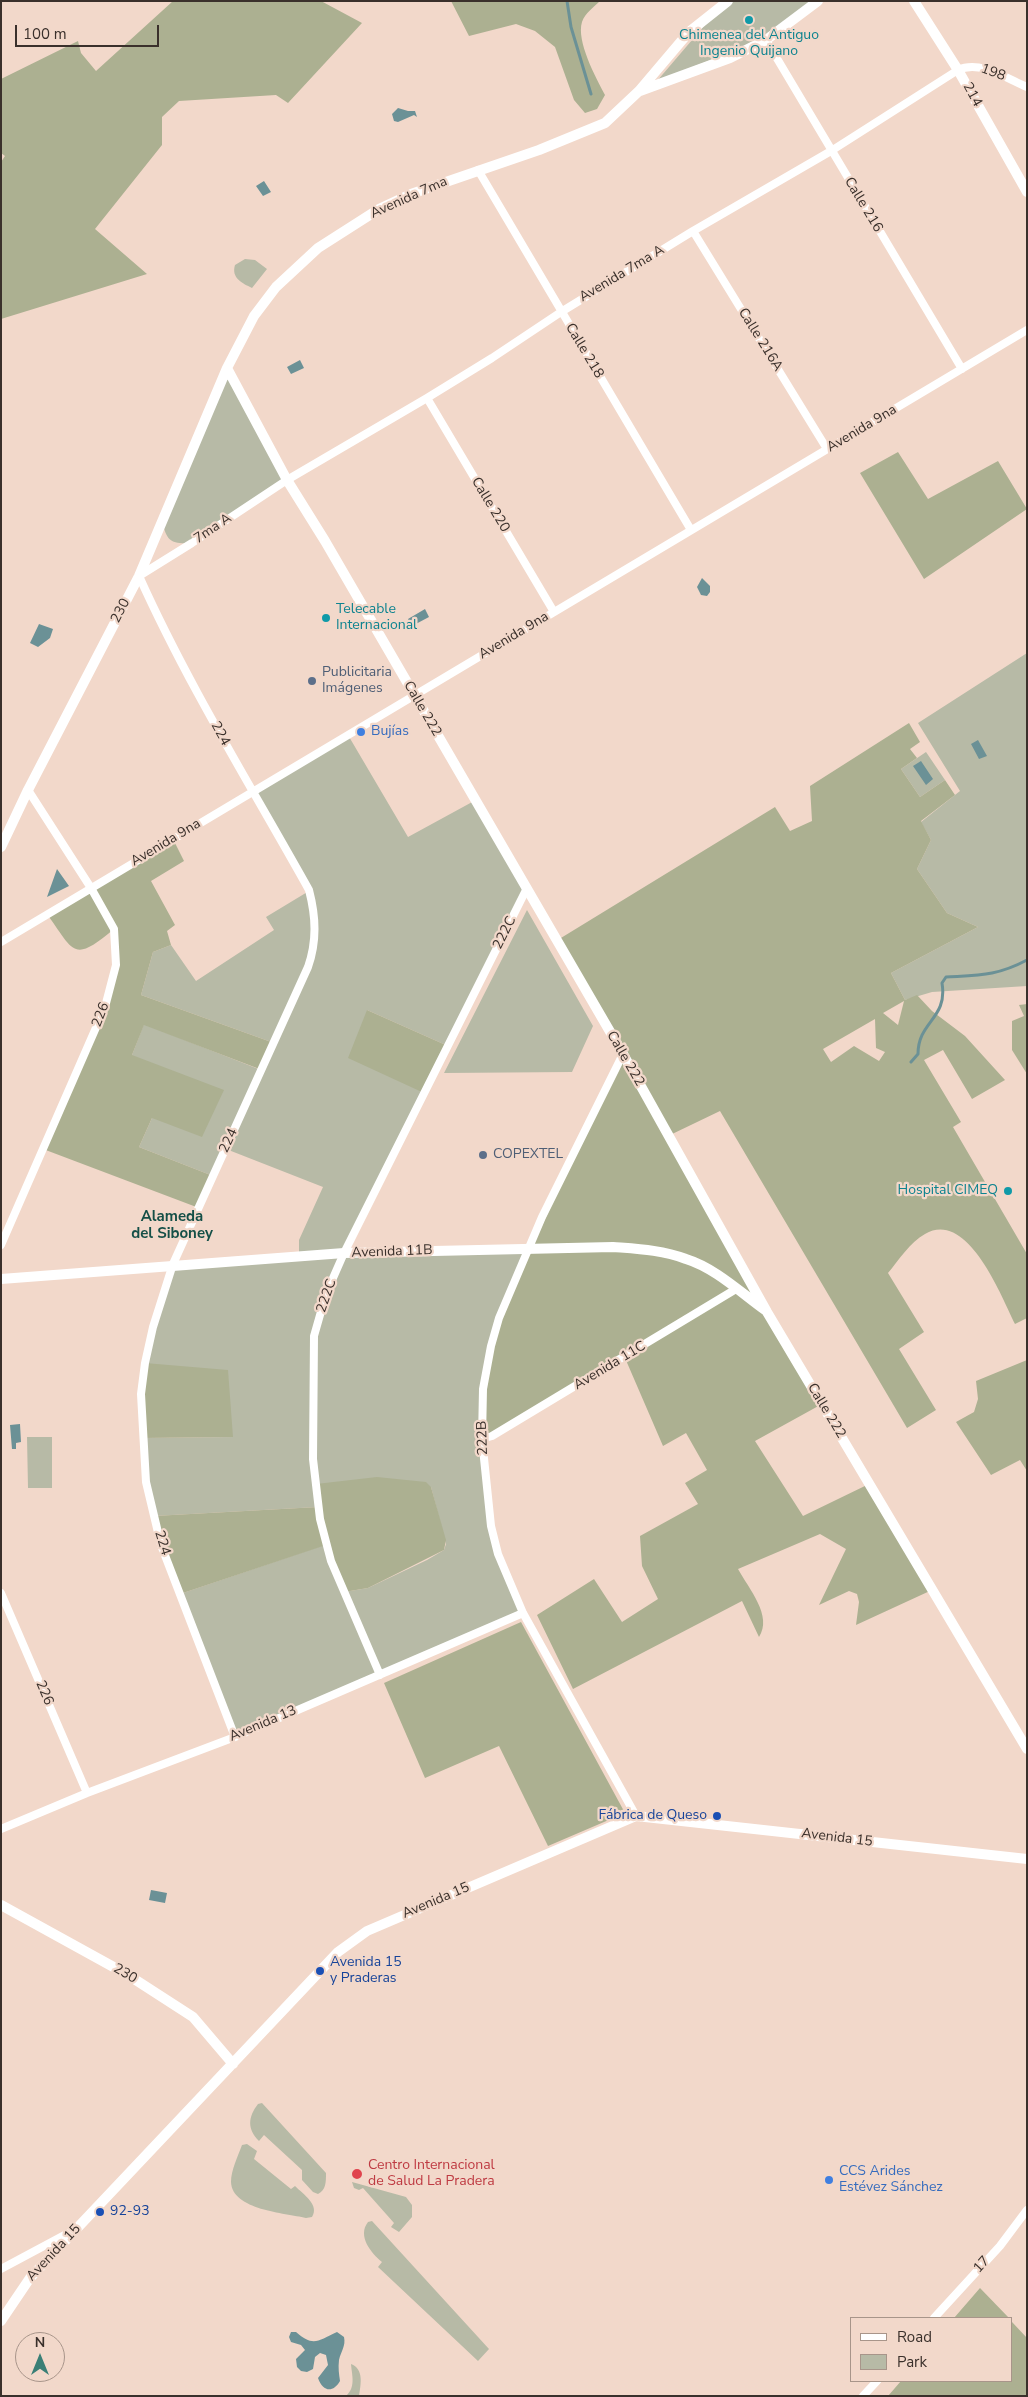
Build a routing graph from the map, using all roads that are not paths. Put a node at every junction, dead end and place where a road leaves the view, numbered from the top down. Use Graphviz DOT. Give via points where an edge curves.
graph roads {
  1 [pos="728,1"];
  2 [pos="818,1"];
  3 [pos="914,1"];
  4 [pos="766,40"];
  5 [pos="958,70"];
  6 [pos="1027,86"];
  7 [pos="640,92"];
  8 [pos="831,151"];
  9 [pos="478,170"];
  10 [pos="1027,192"];
  11 [pos="693,231"];
  12 [pos="561,312"];
  13 [pos="1027,330"];
  14 [pos="227,368"];
  15 [pos="962,369"];
  16 [pos="427,398"];
  17 [pos="827,449"];
  18 [pos="287,480"];
  19 [pos="691,530"];
  20 [pos="139,576"];
  21 [pos="554,612"];
  22 [pos="414,696"];
  23 [pos="28,790"];
  24 [pos="252,792"];
  25 [pos="1,847"];
  26 [pos="91,888"];
  27 [pos="526,890"];
  28 [pos="1,942"];
  29 [pos="622,1054"];
  30 [pos="1,1245"];
  31 [pos="530,1247"];
  32 [pos="344,1253"];
  33 [pos="173,1264"];
  34 [pos="1,1279"];
  35 [pos="736,1289"];
  36 [pos="767,1312"];
  37 [pos="482,1439"];
  38 [pos="1,1593"];
  39 [pos="523,1613"];
  40 [pos="380,1675"];
  41 [pos="235,1737"];
  42 [pos="1027,1750"];
  43 [pos="87,1793"];
  44 [pos="636,1816"];
  45 [pos="1,1830"];
  46 [pos="1027,1859"];
  47 [pos="1,1905"];
  48 [pos="233,2064"];
  49 [pos="1027,2210"];
  50 [pos="79,2227"];
  51 [pos="1,2269"];
  52 [pos="935,2317"];
  53 [pos="1,2320"];
  54 [pos="876,2382"];
  55 [pos="864,2396"];
  1 -- 7 [label="street, Avenida 7ma" via="689,32"];
  2 -- 4 [label="street, Avenida 7ma"];
  3 -- 5 [label="street, 214"];
  4 -- 7 [label="street, Avenida 7ma" via="730,58"];
  4 -- 8 [label="street, Calle 216"];
  5 -- 6 [label="street, 198" via="978,66"];
  5 -- 8 [label="street, Avenida 7ma A"];
  5 -- 10 [label="street, 214"];
  7 -- 9 [label="street, Avenida 7ma" via="605,123"];
  8 -- 11 [label="street, Avenida 7ma A"];
  8 -- 15 [label="street, Calle 216"];
  9 -- 12 [label="street, Calle 218"];
  9 -- 14 [label="street, Avenida 7ma" via="379,209 318,248 263,302"];
  11 -- 12 [label="street, Avenida 7ma A"];
  11 -- 17 [label="street, Calle 216A"];
  12 -- 16 [label="street, Avenida 7ma A"];
  12 -- 19 [label="street, Calle 218"];
  13 -- 15 [label="street, Avenida 9na"];
  14 -- 18 [label="street, Calle 222"];
  14 -- 20 [label="street, 230"];
  15 -- 17 [label="street, Avenida 9na"];
  16 -- 18 [label="street, Avenida 7ma A"];
  16 -- 21 [label="street, Calle 220"];
  17 -- 19 [label="street, Avenida 9na"];
  18 -- 20 [label="street, 7ma A"];
  18 -- 22 [label="street, Calle 222"];
  19 -- 21 [label="street, Avenida 9na"];
  20 -- 23 [label="street, 230"];
  20 -- 24 [label="street, 224" via="164,632"];
  21 -- 22 [label="street, Avenida 9na"];
  22 -- 24 [label="street, Avenida 9na"];
  22 -- 27 [label="street, Calle 222"];
  23 -- 25 [label="street, 230"];
  23 -- 26 [label="street, 226"];
  24 -- 26 [label="street, Avenida 9na"];
  24 -- 33 [label="street, 224" via="309,890 314,909 315,948"];
  26 -- 28 [label="street, Avenida 9na"];
  26 -- 30 [label="street, 226" via="114,929 116,965 105,1007"];
  27 -- 29 [label="street, Calle 222"];
  27 -- 32 [label="street, 222C"];
  29 -- 31 [label="street, 222B"];
  29 -- 36 [label="street, Calle 222"];
  31 -- 32 [label="street, Avenida 11B"];
  31 -- 35 [label="street, Avenida 11B" via="650,1250 687,1259"];
  31 -- 37 [label="street, 222B" via="499,1318 491,1346 483,1389"];
  32 -- 33 [label="street, Avenida 11B"];
  32 -- 40 [label="street, 222C" via="326,1294 314,1336 313,1459 320,1520 331,1561"];
  33 -- 34 [label="street, Avenida 11B"];
  33 -- 41 [label="street, 224" via="153,1327 141,1394 146,1482 161,1545"];
  35 -- 36 [label="street, Avenida 11B"];
  35 -- 37 [label="street, Avenida 11C" via="492,1436"];
  36 -- 42 [label="street, Calle 222"];
  37 -- 39 [label="street, 222B" via="491,1526 498,1554"];
  38 -- 43 [label="street, 226"];
  39 -- 40 [label="street, Avenida 13"];
  39 -- 44 [label="street, 222B"];
  40 -- 41 [label="street, Avenida 13"];
  41 -- 43 [label="street, Avenida 13"];
  43 -- 45 [label="street, Avenida 13"];
  44 -- 46 [label="street, Avenida 15"];
  44 -- 48 [label="street, Avenida 15" via="367,1931 338,1952"];
  47 -- 48 [label="street, 230" via="128,1975 193,2017"];
  48 -- 50 [label="street, Avenida 15"];
  49 -- 52 [label="street, 17" via="1000,2246"];
  50 -- 51 [label="street"];
  50 -- 53 [label="street, Avenida 15" via="30,2278"];
  54 -- 55 [label="street"];
}
